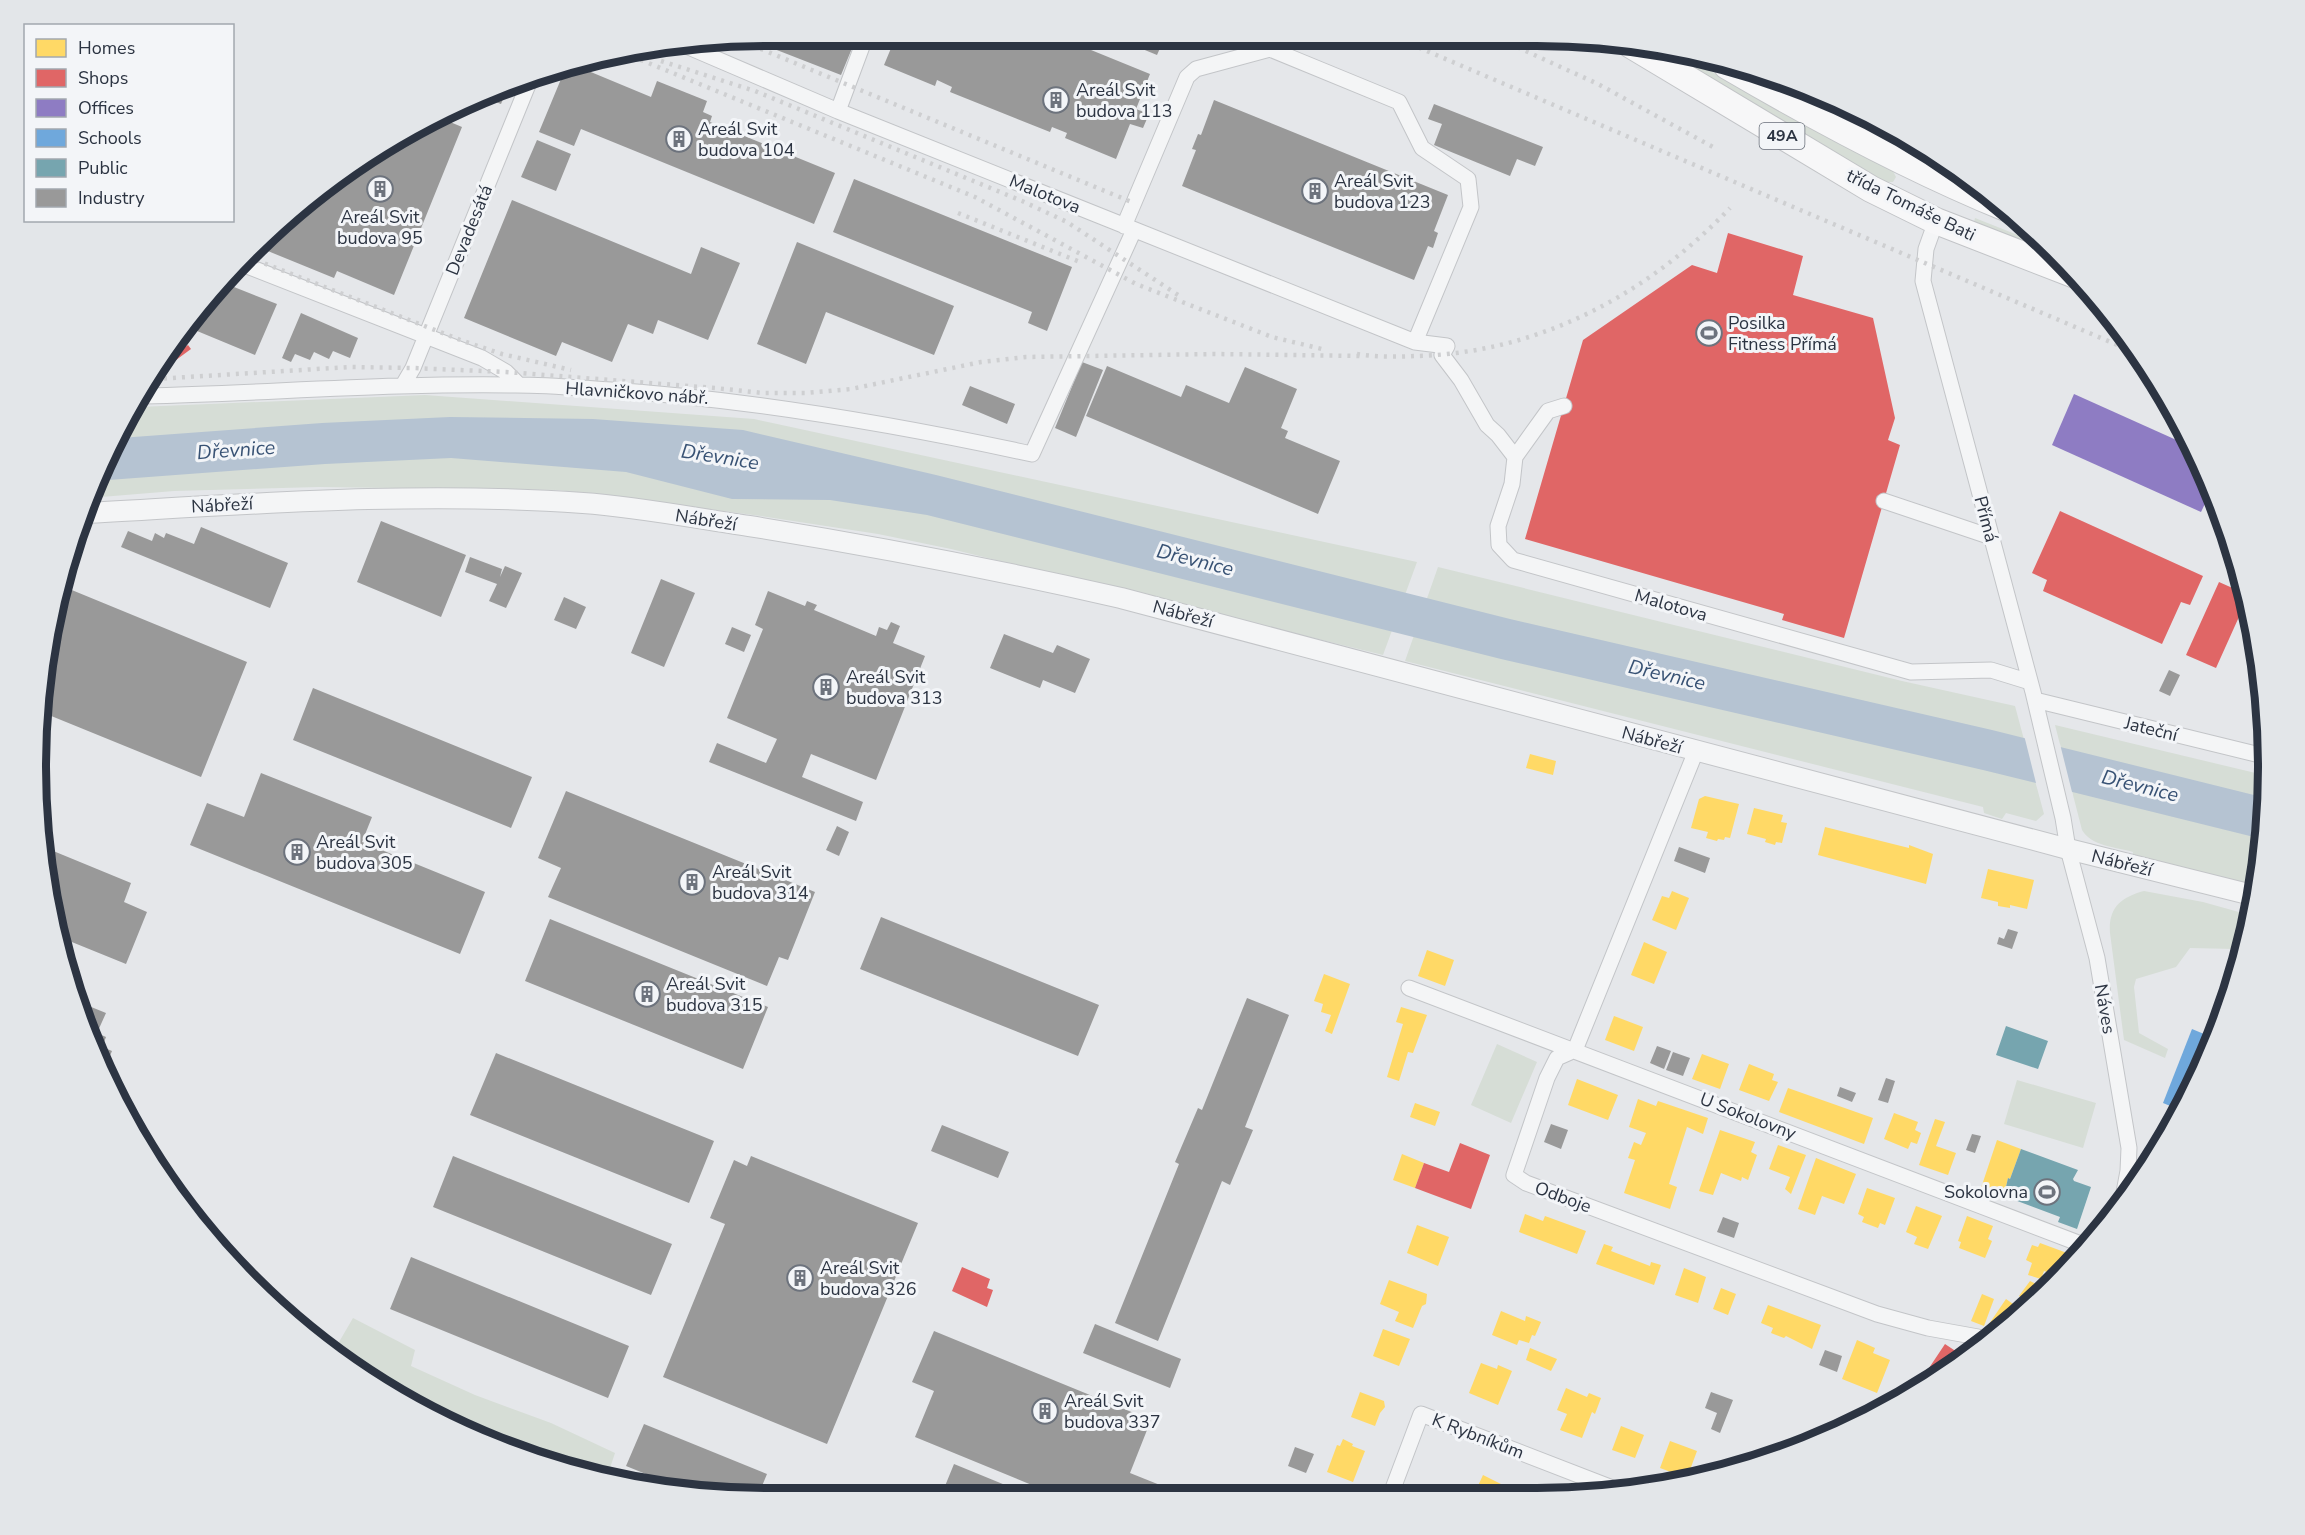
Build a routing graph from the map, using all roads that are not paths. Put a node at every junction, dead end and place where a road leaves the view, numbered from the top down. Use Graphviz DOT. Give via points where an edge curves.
graph roads {
  1 [pos="862,46"];
  2 [pos="697,50"];
  3 [pos="1648,55"];
  4 [pos="1749,79"];
  5 [pos="526,88"];
  6 [pos="838,111"];
  7 [pos="1951,183"];
  8 [pos="1974,193"];
  9 [pos="1936,221"];
  10 [pos="1129,228"];
  11 [pos="249,267"];
  12 [pos="2057,268"];
  13 [pos="424,337"];
  14 [pos="1415,342"];
  15 [pos="404,385"];
  16 [pos="519,385"];
  17 [pos="150,396"];
  18 [pos="1564,406"];
  19 [pos="1515,457"];
  20 [pos="1884,501"];
  21 [pos="94,512"];
  22 [pos="1991,537"];
  23 [pos="2030,682"];
  24 [pos="2035,700"];
  25 [pos="1696,751"];
  26 [pos="2258,755"];
  27 [pos="2063,818"];
  28 [pos="2068,849"];
  29 [pos="2247,894"];
  30 [pos="1409,988"];
  31 [pos="1575,1050"];
  32 [pos="2125,1184"];
  33 [pos="2080,1244"];
  34 [pos="1978,1338"];
  35 [pos="1604,1485"];
  36 [pos="1393,1488"];
  1 -- 6 [label="street"];
  2 -- 6 [label="street, Malotova"];
  3 -- 9 [label="main road, třída Tomáše Bati / 49A" via="1870,189"];
  4 -- 7 [label="main road, třída Tomáše Bati / 49A"];
  5 -- 13 [label="street, Devadesátá"];
  6 -- 10 [label="street, Malotova"];
  7 -- 8 [label="main road, třída Tomáše Bati / 49A"];
  7 -- 9 [label="main road"];
  9 -- 12 [label="main road, třída Tomáše Bati / 49A"];
  9 -- 22 [label="street, Přímá" via="1926,249 1923,281"];
  10 -- 14 [label="street, Malotova"];
  10 -- 14 [label="street" via="1187,77 1196,69 1270,50 1399,102 1422,148 1468,179 1471,207"];
  10 -- 16 [label="street, Hlavničkovo nábř." via="1032,454 927,431 810,412 672,394"];
  11 -- 13 [label="street"];
  13 -- 15 [label="street, Devadesátá"];
  13 -- 16 [label="street" via="482,358"];
  14 -- 19 [label="street, Malotova" via="1447,346 1442,355 1487,425"];
  15 -- 16 [label="street, Hlavničkovo nábř."];
  15 -- 17 [label="street, Hlavničkovo nábř."];
  18 -- 19 [label="street" via="1548,411"];
  19 -- 23 [label="street, Malotova" via="1512,484 1498,526 1499,545 1513,560 1911,672 1991,670"];
  20 -- 22 [label="street"];
  21 -- 25 [label="street, Nábřeží" via="421,497 584,503 657,512 1028,577 1200,618"];
  22 -- 23 [label="street, Přímá"];
  23 -- 24 [label="street, Přímá"];
  24 -- 26 [label="street, Jateční"];
  24 -- 27 [label="street, Přímá"];
  25 -- 28 [label="street, Nábřeží"];
  25 -- 31 [label="street"];
  27 -- 28 [label="street, Náves"];
  28 -- 29 [label="street, Nábřeží"];
  28 -- 32 [label="street, Náves" via="2097,958 2129,1148"];
  30 -- 31 [label="street, U Sokolovny"];
  31 -- 33 [label="street, U Sokolovny"];
  31 -- 34 [label="street, Odboje" via="1557,1058 1547,1078 1514,1175 1877,1314"];
  35 -- 36 [label="street, K Rybníkům" via="1422,1414"];
}
